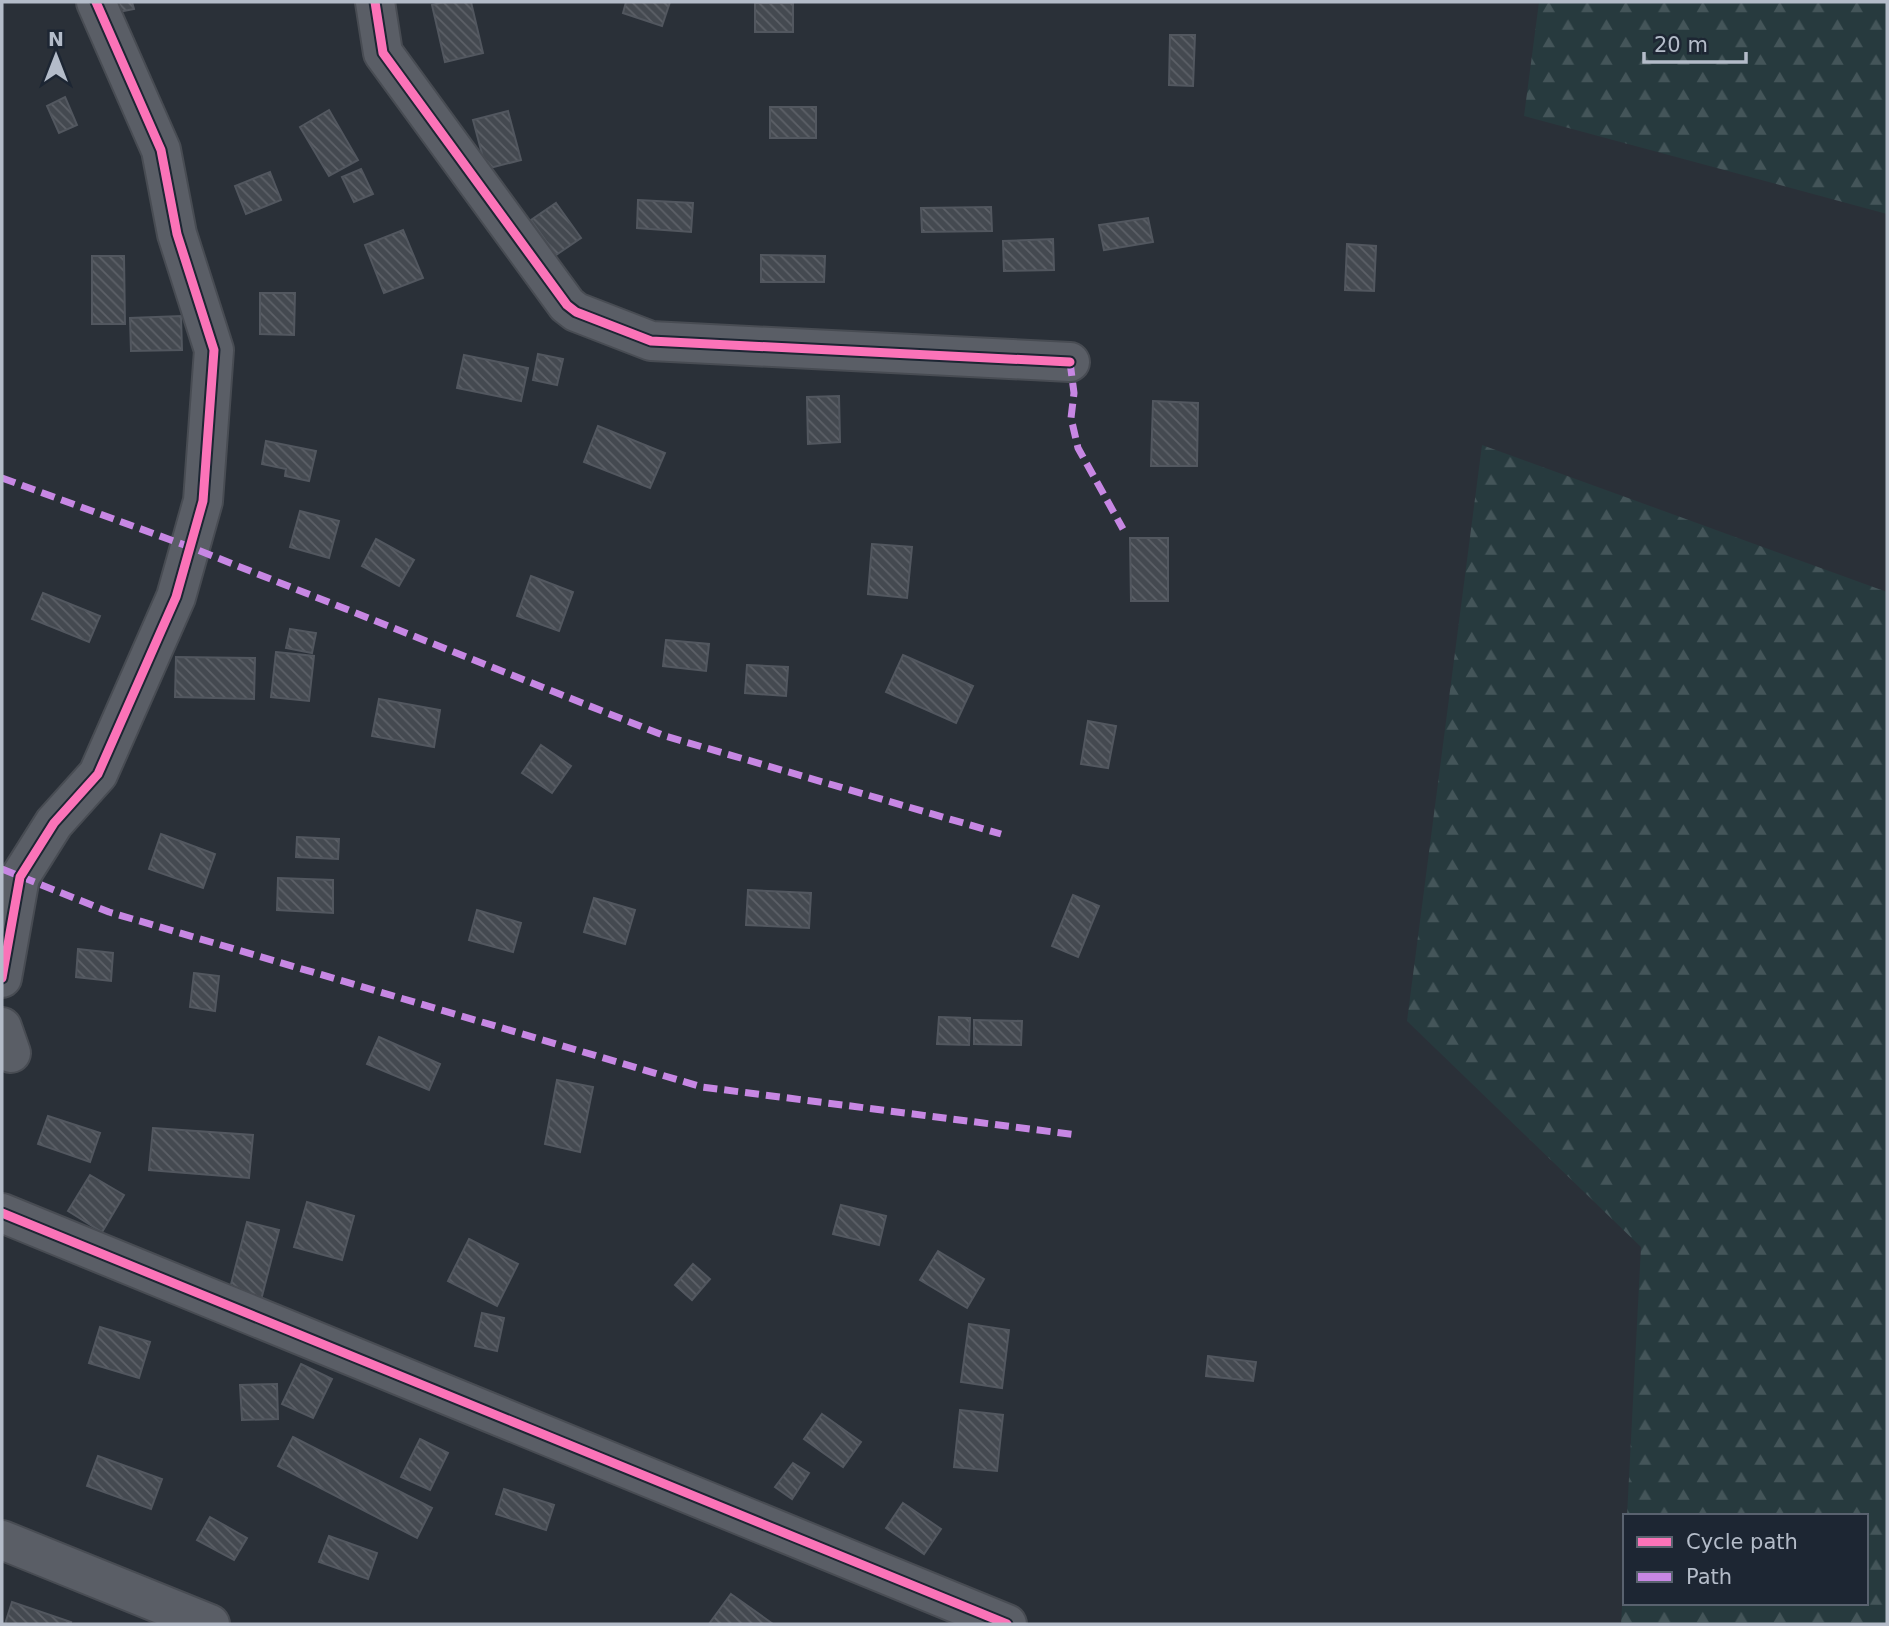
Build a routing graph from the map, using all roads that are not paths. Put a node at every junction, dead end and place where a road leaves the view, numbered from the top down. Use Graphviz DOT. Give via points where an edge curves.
graph roads {
  1 [pos="96,2"];
  2 [pos="375,2"];
  3 [pos="1070,362"];
  4 [pos="2,978"];
  5 [pos="2,1213"];
  6 [pos="2,1540"];
  7 [pos="211,1624"];
  8 [pos="1007,1624"];
  1 -- 4 [label="street" via="161,150 177,234 214,350 203,501 176,597 98,774 54,823 20,877"];
  2 -- 3 [label="street" via="383,53 576,312 651,341"];
  5 -- 8 [label="street"];
  6 -- 7 [label="street"];
}
